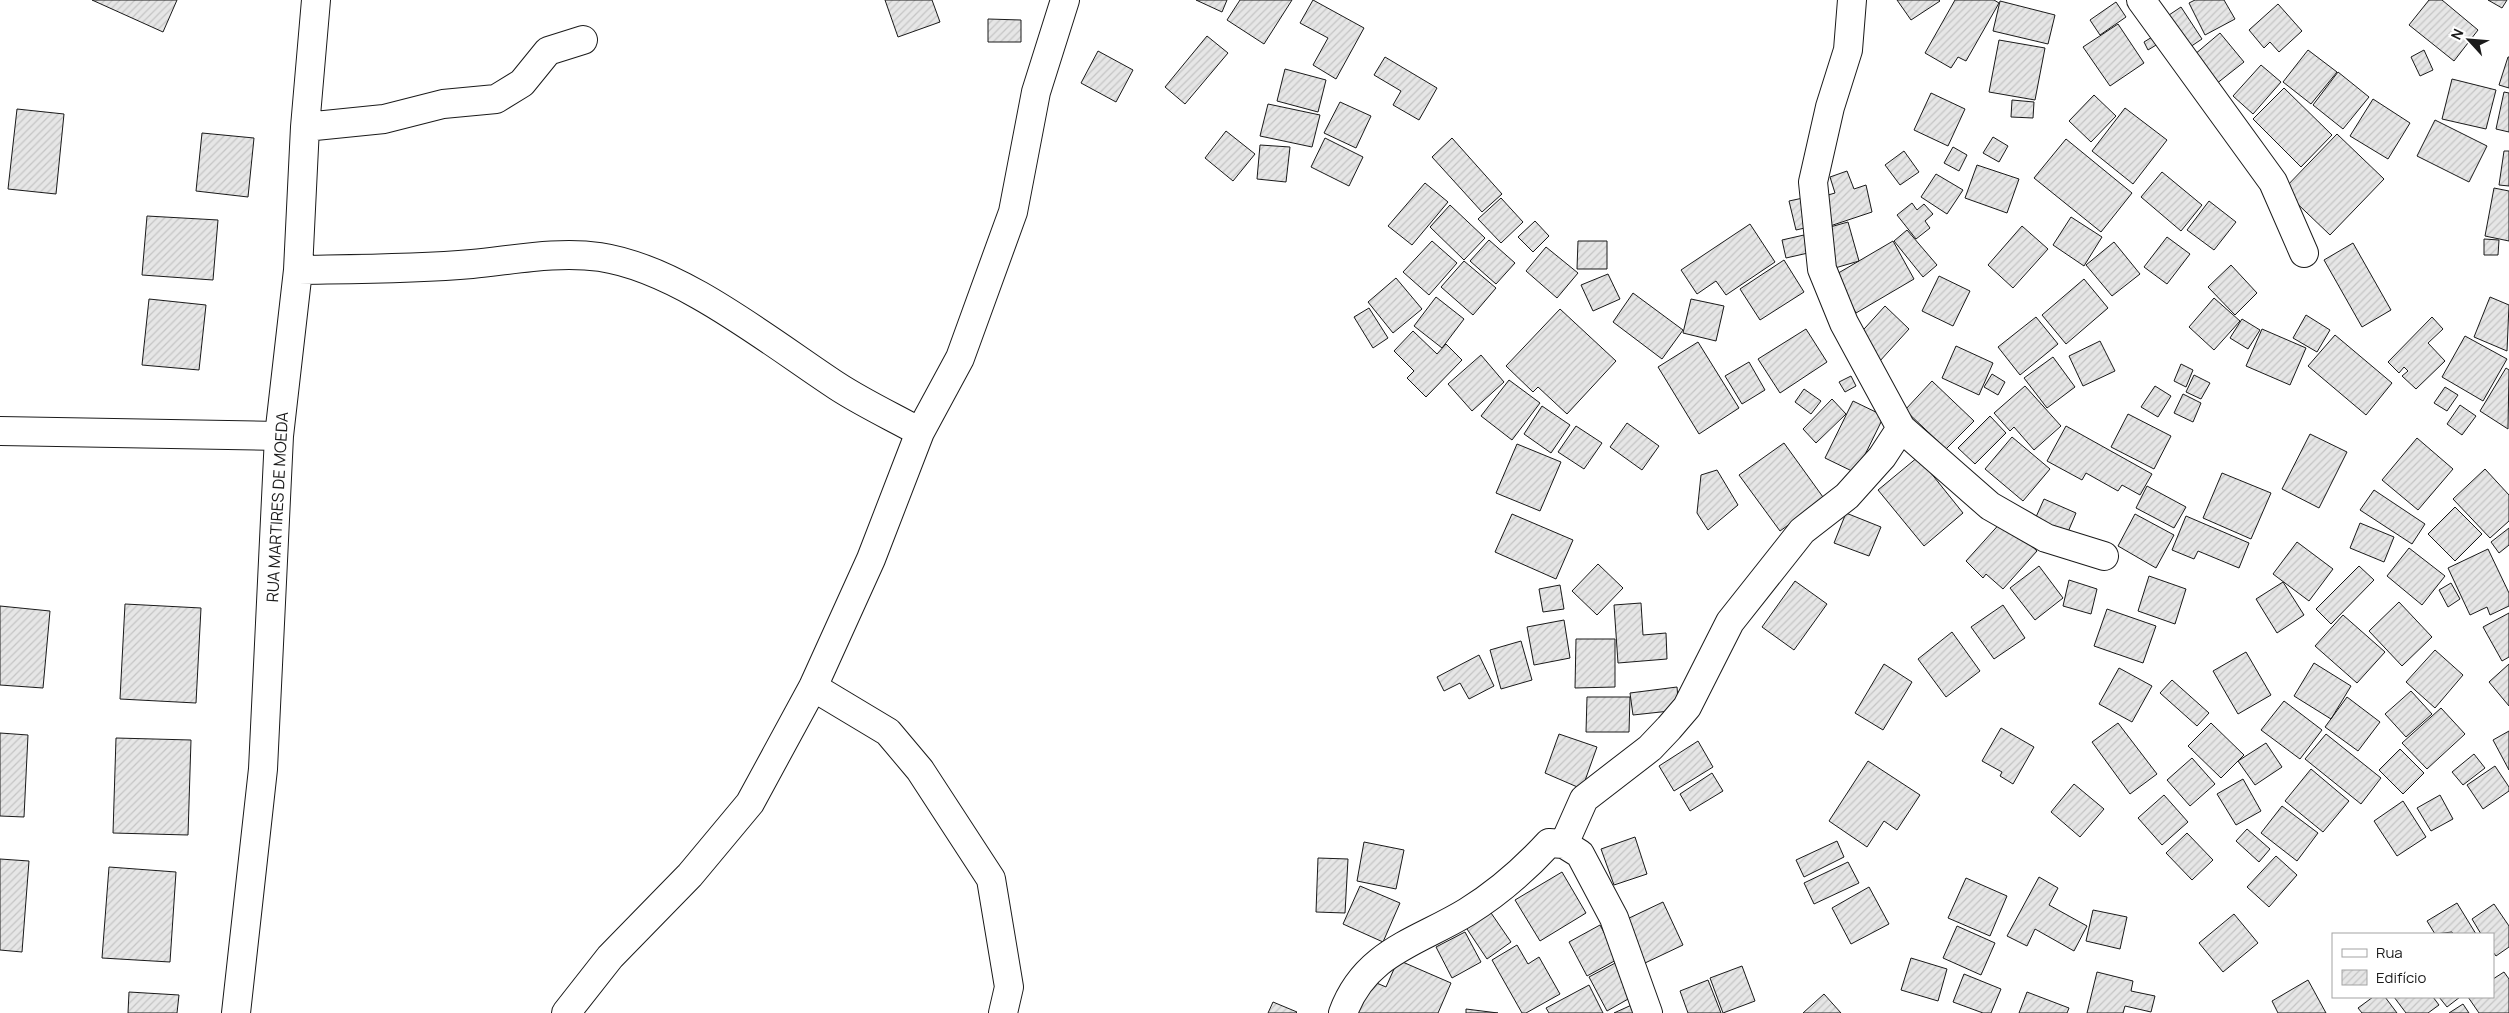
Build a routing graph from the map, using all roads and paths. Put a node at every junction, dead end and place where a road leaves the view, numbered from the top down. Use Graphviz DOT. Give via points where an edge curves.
graph roads {
  1 [pos="316,0"];
  2 [pos="1064,0"];
  3 [pos="1852,0"];
  4 [pos="2141,0"];
  5 [pos="583,40"];
  6 [pos="305,127"];
  7 [pos="2304,253"];
  8 [pos="298,270"];
  9 [pos="1901,428"];
  10 [pos="0,431"];
  11 [pos="920,432"];
  12 [pos="279,436"];
  13 [pos="2104,556"];
  14 [pos="813,687"];
  15 [pos="1564,844"];
  16 [pos="236,1013"];
  17 [pos="566,1013"];
  18 [pos="1003,1013"];
  19 [pos="1343,1013"];
  20 [pos="1648,1013"];
  1 -- 6 [label="street, RUA MARTIRES DE MOEDA"];
  2 -- 11 [label="street" via="1036,92 1013,212 960,358"];
  3 -- 9 [label="street" via="1848,50 1830,108 1813,182 1822,269 1844,323"];
  4 -- 7 [label="street" via="2273,182"];
  5 -- 6 [label="street" via="548,51 522,83 496,99 443,104 384,119"];
  6 -- 8 [label="street, RUA MARTIRES DE MOEDA"];
  8 -- 11 [label="street" via="472,264 556,254 600,257 674,283 752,328 839,388"];
  8 -- 12 [label="street, RUA MARTIRES DE MOEDA"];
  9 -- 13 [label="street" via="1990,506 2046,538"];
  9 -- 15 [label="street" via="1882,457 1847,496 1802,531 1730,622 1687,707 1650,748 1584,799"];
  10 -- 12 [label="street"];
  11 -- 14 [label="street" via="871,559"];
  12 -- 16 [label="street, RUA MARTIRES DE MOEDA" via="263,769"];
  14 -- 17 [label="street" via="750,803 690,875 610,956"];
  14 -- 18 [label="street" via="888,732 920,770 991,878 1009,987"];
  15 -- 19 [label="street" via="1549,843 1528,866 1486,900 1442,926 1410,940 1372,966 1355,986"];
  15 -- 20 [label="street" via="1580,854 1614,918"];
}
